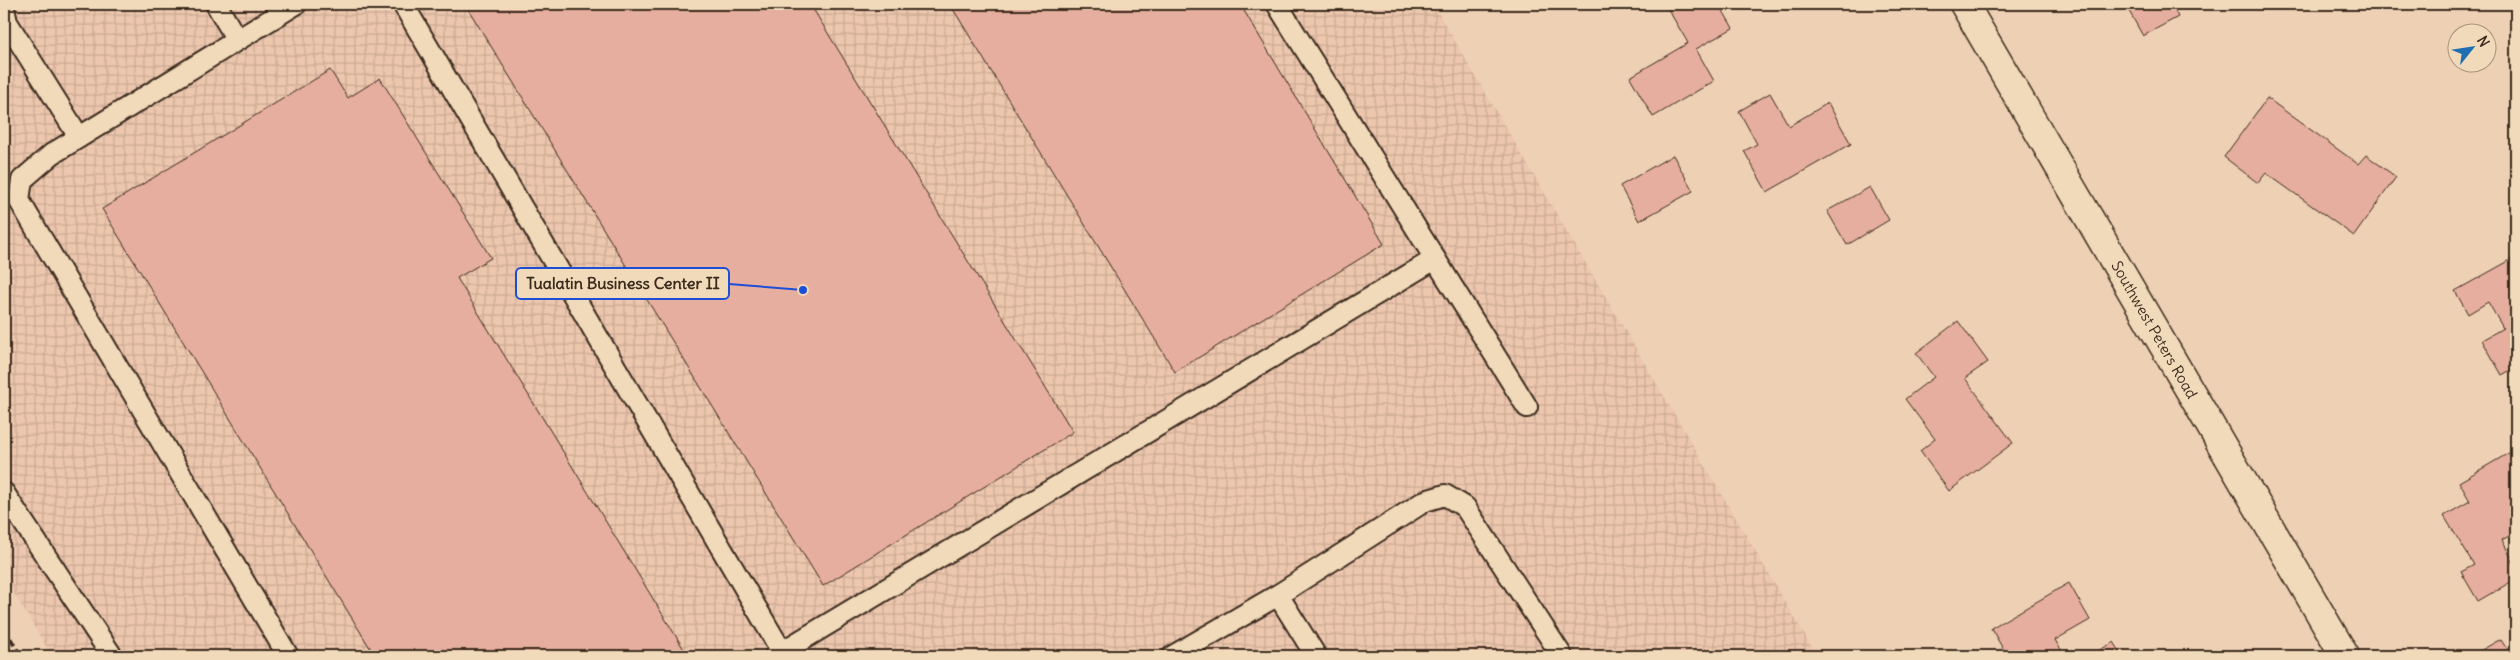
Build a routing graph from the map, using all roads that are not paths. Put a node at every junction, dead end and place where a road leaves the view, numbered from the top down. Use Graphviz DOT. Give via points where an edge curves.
graph roads {
  1 [pos="216,4"];
  2 [pos="296,4"];
  3 [pos="403,4"];
  4 [pos="1277,4"];
  5 [pos="1964,4"];
  6 [pos="4,8"];
  7 [pos="237,40"];
  8 [pos="79,137"];
  9 [pos="1435,259"];
  10 [pos="1527,407"];
  11 [pos="4,493"];
  12 [pos="1278,594"];
  13 [pos="778,654"];
  14 [pos="112,656"];
  15 [pos="288,656"];
  16 [pos="1173,656"];
  17 [pos="1316,656"];
  18 [pos="1562,656"];
  19 [pos="2345,656"];
  1 -- 7 [label="lane"];
  2 -- 7 [label="lane"];
  3 -- 13 [label="lane"];
  4 -- 9 [label="lane"];
  5 -- 19 [label="street, Southwest Peters Road"];
  6 -- 8 [label="lane" via="7,22"];
  7 -- 8 [label="lane"];
  8 -- 15 [label="lane" via="52,154 22,180 19,200"];
  9 -- 10 [label="lane"];
  9 -- 13 [label="lane"];
  11 -- 14 [label="lane"];
  12 -- 16 [label="lane"];
  12 -- 17 [label="lane"];
  12 -- 18 [label="lane" via="1425,501 1445,494 1465,507"];
}
